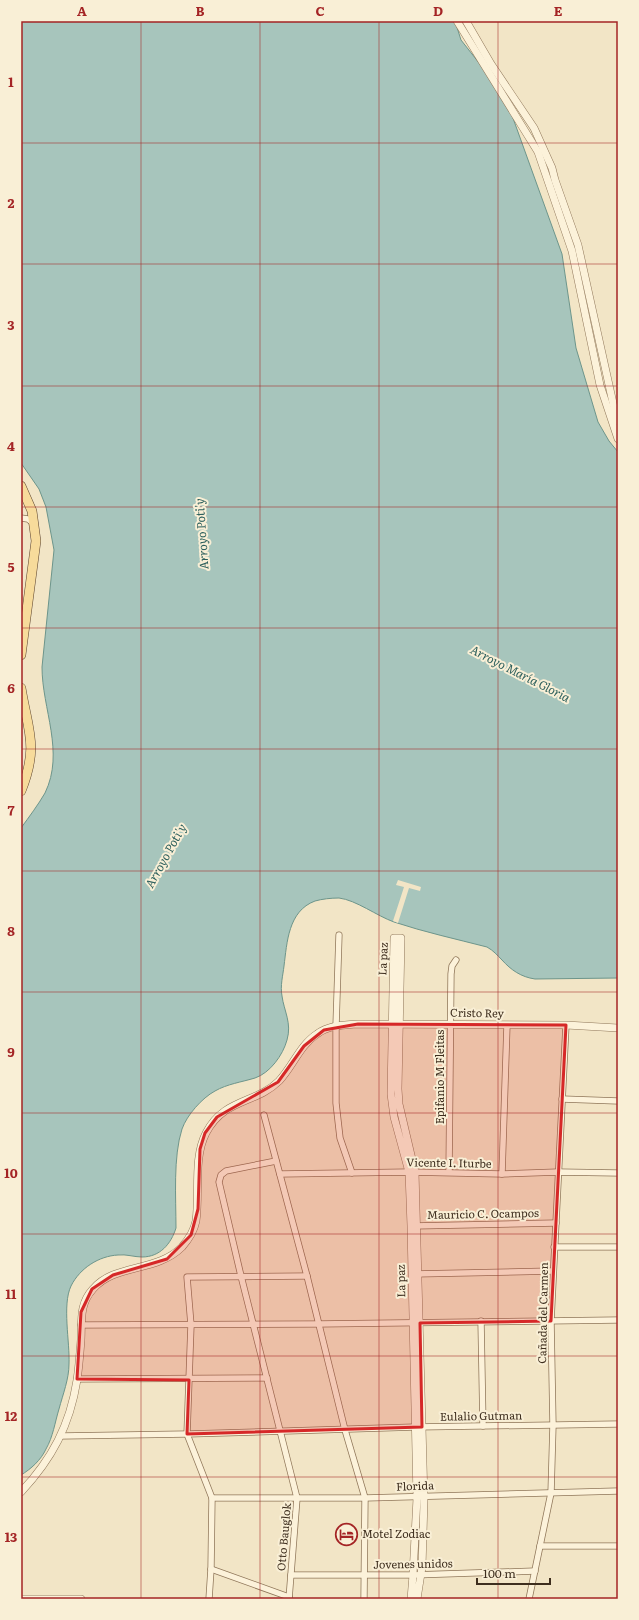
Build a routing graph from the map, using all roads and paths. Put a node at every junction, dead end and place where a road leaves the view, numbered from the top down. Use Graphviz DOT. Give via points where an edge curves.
graph roads {
  1 [pos="457,21"];
  2 [pos="466,21"];
  3 [pos="618,423"];
  4 [pos="618,439"];
  5 [pos="21,486"];
  6 [pos="21,518"];
  7 [pos="35,526"];
  8 [pos="24,611"];
  9 [pos="21,655"];
  10 [pos="21,688"];
  11 [pos="21,791"];
  12 [pos="339,936"];
  13 [pos="456,960"];
  14 [pos="396,1024"];
  15 [pos="450,1024"];
  16 [pos="507,1025"];
  17 [pos="566,1025"];
  18 [pos="336,1026"];
  19 [pos="618,1028"];
  20 [pos="562,1099"];
  21 [pos="618,1101"];
  22 [pos="264,1115"];
  23 [pos="276,1161"];
  24 [pos="412,1172"];
  25 [pos="449,1172"];
  26 [pos="558,1172"];
  27 [pos="352,1173"];
  28 [pos="618,1173"];
  29 [pos="280,1174"];
  30 [pos="502,1174"];
  31 [pos="556,1223"];
  32 [pos="414,1226"];
  33 [pos="554,1247"];
  34 [pos="618,1247"];
  35 [pos="553,1271"];
  36 [pos="415,1274"];
  37 [pos="241,1276"];
  38 [pos="307,1276"];
  39 [pos="618,1320"];
  40 [pos="481,1321"];
  41 [pos="551,1321"];
  42 [pos="416,1323"];
  43 [pos="318,1324"];
  44 [pos="81,1325"];
  45 [pos="191,1325"];
  46 [pos="254,1325"];
  47 [pos="267,1378"];
  48 [pos="77,1380"];
  49 [pos="189,1380"];
  50 [pos="618,1424"];
  51 [pos="553,1425"];
  52 [pos="419,1426"];
  53 [pos="483,1426"];
  54 [pos="345,1430"];
  55 [pos="280,1432"];
  56 [pos="187,1434"];
  57 [pos="61,1436"];
  58 [pos="618,1491"];
  59 [pos="21,1492"];
  60 [pos="551,1493"];
  61 [pos="420,1496"];
  62 [pos="212,1498"];
  63 [pos="297,1498"];
  64 [pos="366,1498"];
  65 [pos="540,1546"];
  66 [pos="618,1546"];
  67 [pos="211,1569"];
  68 [pos="535,1571"];
  69 [pos="417,1574"];
  70 [pos="291,1575"];
  71 [pos="364,1575"];
  72 [pos="21,1597"];
  73 [pos="57,1598"];
  74 [pos="289,1598"];
  75 [pos="25,1599"];
  76 [pos="81,1599"];
  77 [pos="209,1599"];
  78 [pos="364,1599"];
  79 [pos="411,1599"];
  80 [pos="417,1599"];
  81 [pos="529,1599"];
  1 -- 4 [label="street" via="538,152 572,251 600,385"];
  2 -- 3 [label="street" via="534,128 552,168 578,245"];
  5 -- 7 [label="main road" via="32,511"];
  6 -- 7 [label="street"];
  7 -- 8 [label="main road" via="35,551"];
  8 -- 9 [label="main road"];
  10 -- 11 [label="main road" via="32,751 27,777"];
  12 -- 18 [label="street"];
  13 -- 15 [label="street, Epifanio M Fleitas" via="451,974"];
  14 -- 14 [label="street, La paz" via="401,938 394,938"];
  14 -- 15 [label="street, Cristo Rey"];
  14 -- 18 [label="street, Cristo Rey"];
  14 -- 24 [label="street, La paz" via="392,1107"];
  15 -- 16 [label="street, Cristo Rey"];
  15 -- 25 [label="street, Epifanio M Fleitas"];
  16 -- 17 [label="street, Cristo Rey"];
  16 -- 30 [label="street"];
  17 -- 19 [label="street, Cristo Rey"];
  17 -- 20 [label="street, Cañada del Carmen"];
  18 -- 27 [label="street" via="337,1123"];
  18 -- 44 [label="street, Cristo Rey" via="309,1040 278,1082 231,1106 212,1124 200,1149 198,1209 195,1228 191,1235 168,1259 113,1275 98,1283 84,1303"];
  20 -- 21 [label="street"];
  20 -- 26 [label="street, Cañada del Carmen"];
  22 -- 23 [label="street"];
  23 -- 29 [label="street"];
  23 -- 37 [label="street, Otto Bauglok" via="226,1171 219,1178"];
  24 -- 25 [label="street, Vicente I. Iturbe"];
  24 -- 27 [label="street, Vicente I. Iturbe"];
  24 -- 32 [label="street, La paz"];
  25 -- 30 [label="street, Vicente I. Iturbe"];
  26 -- 28 [label="street, Vicente I. Iturbe"];
  26 -- 30 [label="street, Vicente I. Iturbe"];
  26 -- 31 [label="street, Cañada del Carmen"];
  27 -- 29 [label="street, Vicente I. Iturbe"];
  29 -- 38 [label="street"];
  31 -- 32 [label="street, Mauricio C. Ocampos"];
  31 -- 33 [label="street, Cañada del Carmen"];
  32 -- 36 [label="street, La paz"];
  33 -- 34 [label="street"];
  33 -- 35 [label="street, Cañada del Carmen"];
  35 -- 36 [label="street"];
  35 -- 41 [label="street, Cañada del Carmen"];
  36 -- 42 [label="street, La paz"];
  37 -- 38 [label="street"];
  37 -- 45 [label="street" via="187,1277"];
  37 -- 46 [label="street, Otto Bauglok"];
  38 -- 43 [label="street"];
  39 -- 41 [label="street"];
  40 -- 41 [label="street"];
  40 -- 42 [label="street"];
  40 -- 53 [label="street"];
  41 -- 51 [label="street, Cañada del Carmen"];
  42 -- 43 [label="street"];
  42 -- 52 [label="street, La paz"];
  43 -- 46 [label="street"];
  43 -- 54 [label="street"];
  44 -- 45 [label="street"];
  44 -- 48 [label="street, Cristo Rey"];
  45 -- 46 [label="street"];
  45 -- 49 [label="street"];
  46 -- 47 [label="street, Otto Bauglok"];
  47 -- 49 [label="street"];
  47 -- 55 [label="street, Otto Bauglok"];
  48 -- 49 [label="street"];
  48 -- 57 [label="street, Cristo Rey"];
  49 -- 56 [label="street"];
  50 -- 51 [label="street, Eulalio Gutman"];
  51 -- 53 [label="street, Eulalio Gutman"];
  51 -- 60 [label="street, Cañada del Carmen"];
  52 -- 53 [label="street, Eulalio Gutman"];
  52 -- 54 [label="street, Eulalio Gutman"];
  52 -- 61 [label="street, La paz"];
  54 -- 55 [label="street, Eulalio Gutman"];
  54 -- 64 [label="street"];
  55 -- 56 [label="street, Eulalio Gutman"];
  55 -- 63 [label="street, Otto Bauglok"];
  56 -- 57 [label="street, Eulalio Gutman"];
  56 -- 62 [label="street"];
  57 -- 59 [label="street, Cristo Rey" via="40,1471"];
  58 -- 60 [label="street, Florida"];
  60 -- 61 [label="street, Florida"];
  60 -- 65 [label="street, Cañada del Carmen"];
  61 -- 64 [label="street, Florida"];
  61 -- 69 [label="street, La paz"];
  62 -- 63 [label="street, Florida"];
  62 -- 67 [label="street"];
  63 -- 64 [label="street, Florida"];
  63 -- 70 [label="street, Otto Bauglok"];
  64 -- 71 [label="street"];
  65 -- 66 [label="street"];
  65 -- 68 [label="street, Cañada del Carmen"];
  67 -- 74 [label="street"];
  67 -- 77 [label="street"];
  68 -- 69 [label="street, Jovenes unidos"];
  68 -- 81 [label="street, Cañada del Carmen"];
  69 -- 71 [label="street, Jovenes unidos"];
  69 -- 79 [label="street, La paz"];
  69 -- 80 [label="street, La paz"];
  70 -- 71 [label="street, Jovenes unidos"];
  70 -- 74 [label="street, Otto Bauglok"];
  71 -- 78 [label="street"];
  72 -- 75 [label="street"];
  73 -- 75 [label="street"];
  73 -- 76 [label="street"];
}
